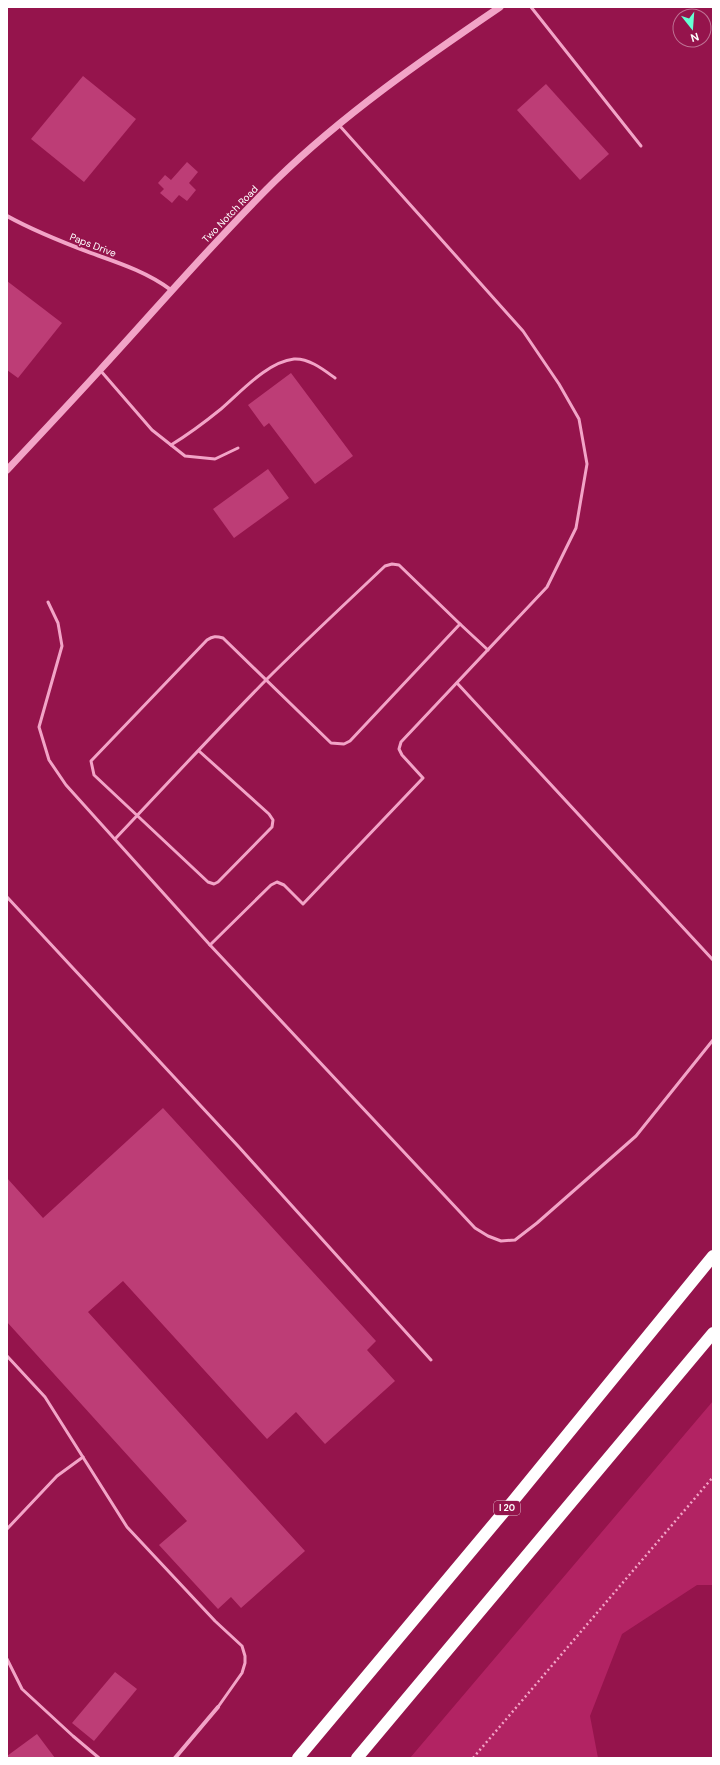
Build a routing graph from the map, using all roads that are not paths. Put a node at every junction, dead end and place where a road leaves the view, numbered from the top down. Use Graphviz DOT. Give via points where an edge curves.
graph roads {
  1 [pos="500,7"];
  2 [pos="531,7"];
  3 [pos="338,124"];
  4 [pos="640,146"];
  5 [pos="7,216"];
  6 [pos="172,290"];
  7 [pos="100,370"];
  8 [pos="335,378"];
  9 [pos="171,445"];
  10 [pos="238,448"];
  11 [pos="7,470"];
  12 [pos="48,602"];
  13 [pos="460,624"];
  14 [pos="488,650"];
  15 [pos="266,680"];
  16 [pos="457,683"];
  17 [pos="199,751"];
  18 [pos="138,816"];
  19 [pos="115,839"];
  20 [pos="7,897"];
  21 [pos="210,945"];
  22 [pos="713,960"];
  23 [pos="713,1040"];
  24 [pos="713,1256"];
  25 [pos="713,1333"];
  26 [pos="7,1356"];
  27 [pos="431,1360"];
  28 [pos="83,1457"];
  29 [pos="7,1529"];
  30 [pos="7,1659"];
  31 [pos="218,1707"];
  32 [pos="99,1758"];
  33 [pos="174,1758"];
  34 [pos="298,1758"];
  35 [pos="357,1758"];
  1 -- 3 [label="street, Two Notch Road"];
  2 -- 4 [label="lane"];
  3 -- 6 [label="street, Two Notch Road" via="276,180"];
  3 -- 14 [label="lane" via="523,331 579,419 587,464 576,528 547,587"];
  5 -- 6 [label="street, Paps Drive" via="58,240 138,270"];
  6 -- 7 [label="street, Two Notch Road"];
  7 -- 9 [label="lane" via="152,430"];
  7 -- 11 [label="street, Two Notch Road"];
  8 -- 9 [label="lane" via="313,363 295,359 277,364 196,429"];
  9 -- 10 [label="lane" via="185,456 215,459"];
  12 -- 19 [label="lane" via="58,623 62,646 39,727 49,760 66,785"];
  13 -- 14 [label="lane"];
  13 -- 15 [label="lane" via="399,565 385,566"];
  13 -- 15 [label="lane" via="350,741 344,744 331,743"];
  14 -- 16 [label="lane"];
  15 -- 17 [label="lane"];
  15 -- 18 [label="lane" via="223,638 212,637 146,703 92,761 94,775"];
  16 -- 21 [label="lane" via="401,742 402,755 423,778 344,863 303,904 284,885 277,882 272,885"];
  16 -- 22 [label="lane"];
  17 -- 18 [label="lane"];
  17 -- 18 [label="lane" via="269,814 273,820 272,827 214,884 208,882"];
  18 -- 19 [label="lane"];
  19 -- 21 [label="lane"];
  20 -- 27 [label="lane" via="238,1146"];
  21 -- 23 [label="lane" via="475,1228 501,1241 515,1240 537,1224 636,1136"];
  24 -- 34 [label="highway, I 20"];
  25 -- 35 [label="highway"];
  26 -- 28 [label="lane" via="45,1397"];
  28 -- 29 [label="lane" via="57,1476"];
  28 -- 31 [label="lane" via="127,1527 214,1621 242,1646 245,1663 242,1673"];
  30 -- 32 [label="lane" via="22,1689"];
  31 -- 33 [label="street"];
}
